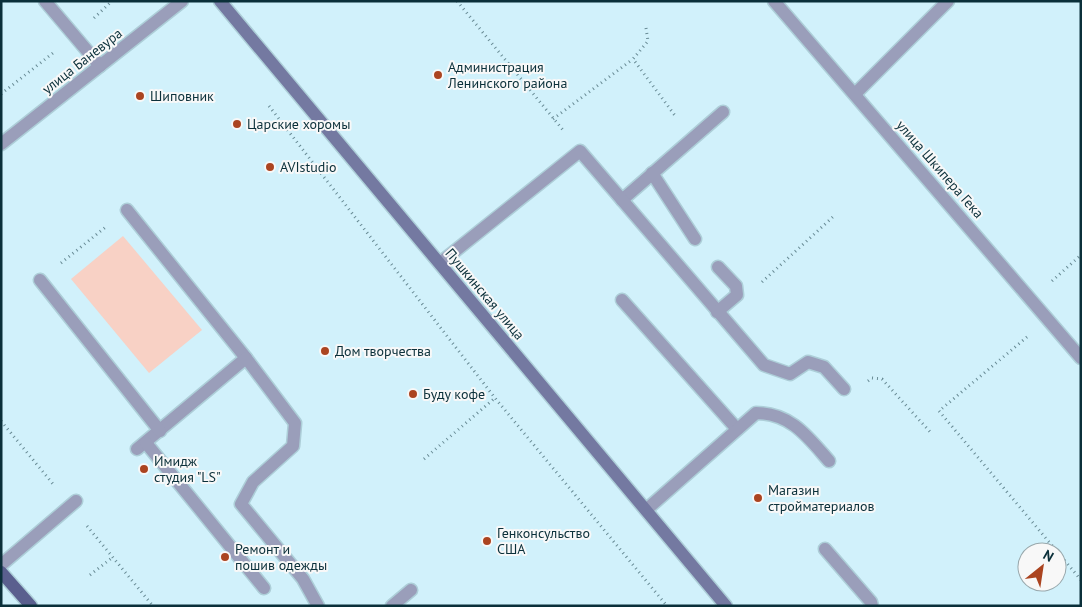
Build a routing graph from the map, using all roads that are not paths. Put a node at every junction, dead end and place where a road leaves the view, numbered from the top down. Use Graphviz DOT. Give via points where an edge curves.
graph roads {
  1 [pos="45,1"];
  2 [pos="182,1"];
  3 [pos="220,1"];
  4 [pos="774,1"];
  5 [pos="948,1"];
  6 [pos="100,66"];
  7 [pos="856,94"];
  8 [pos="723,112"];
  9 [pos="1,144"];
  10 [pos="652,173"];
  11 [pos="622,200"];
  12 [pos="127,210"];
  13 [pos="695,239"];
  14 [pos="440,263"];
  15 [pos="718,268"];
  16 [pos="40,280"];
  17 [pos="622,300"];
  18 [pos="717,312"];
  19 [pos="246,358"];
  20 [pos="1081,358"];
  21 [pos="844,389"];
  22 [pos="737,429"];
  23 [pos="160,431"];
  24 [pos="829,461"];
  25 [pos="76,501"];
  26 [pos="646,510"];
  27 [pos="825,549"];
  28 [pos="1,565"];
  29 [pos="1,572"];
  30 [pos="264,588"];
  31 [pos="411,590"];
  32 [pos="30,606"];
  33 [pos="318,606"];
  34 [pos="392,606"];
  35 [pos="726,606"];
  36 [pos="872,606"];
  1 -- 6 [label="street"];
  2 -- 6 [label="street, улица Баневура"];
  3 -- 14 [label="main road, Пушкинская улица"];
  4 -- 7 [label="street, улица Шкипера Гека"];
  5 -- 7 [label="street"];
  6 -- 9 [label="street, улица Баневура"];
  7 -- 20 [label="street, улица Шкипера Гека"];
  8 -- 10 [label="street"];
  10 -- 11 [label="street"];
  10 -- 13 [label="street"];
  11 -- 14 [label="street" via="580,151"];
  11 -- 18 [label="street"];
  12 -- 19 [label="street"];
  14 -- 26 [label="main road, Пушкинская улица"];
  15 -- 18 [label="street" via="736,286 737,294"];
  16 -- 23 [label="street"];
  17 -- 22 [label="street"];
  18 -- 21 [label="street" via="764,365 790,374 808,362 824,367"];
  19 -- 23 [label="street"];
  19 -- 33 [label="street" via="295,423 293,446 253,482 241,504 303,579"];
  22 -- 24 [label="street" via="756,413 772,413 801,429"];
  22 -- 26 [label="street"];
  23 -- 30 [label="street" via="142,446"];
  25 -- 28 [label="street"];
  26 -- 35 [label="main road, Пушкинская улица"];
  27 -- 36 [label="street"];
  29 -- 32 [label="main road"];
  31 -- 34 [label="street"];
}
